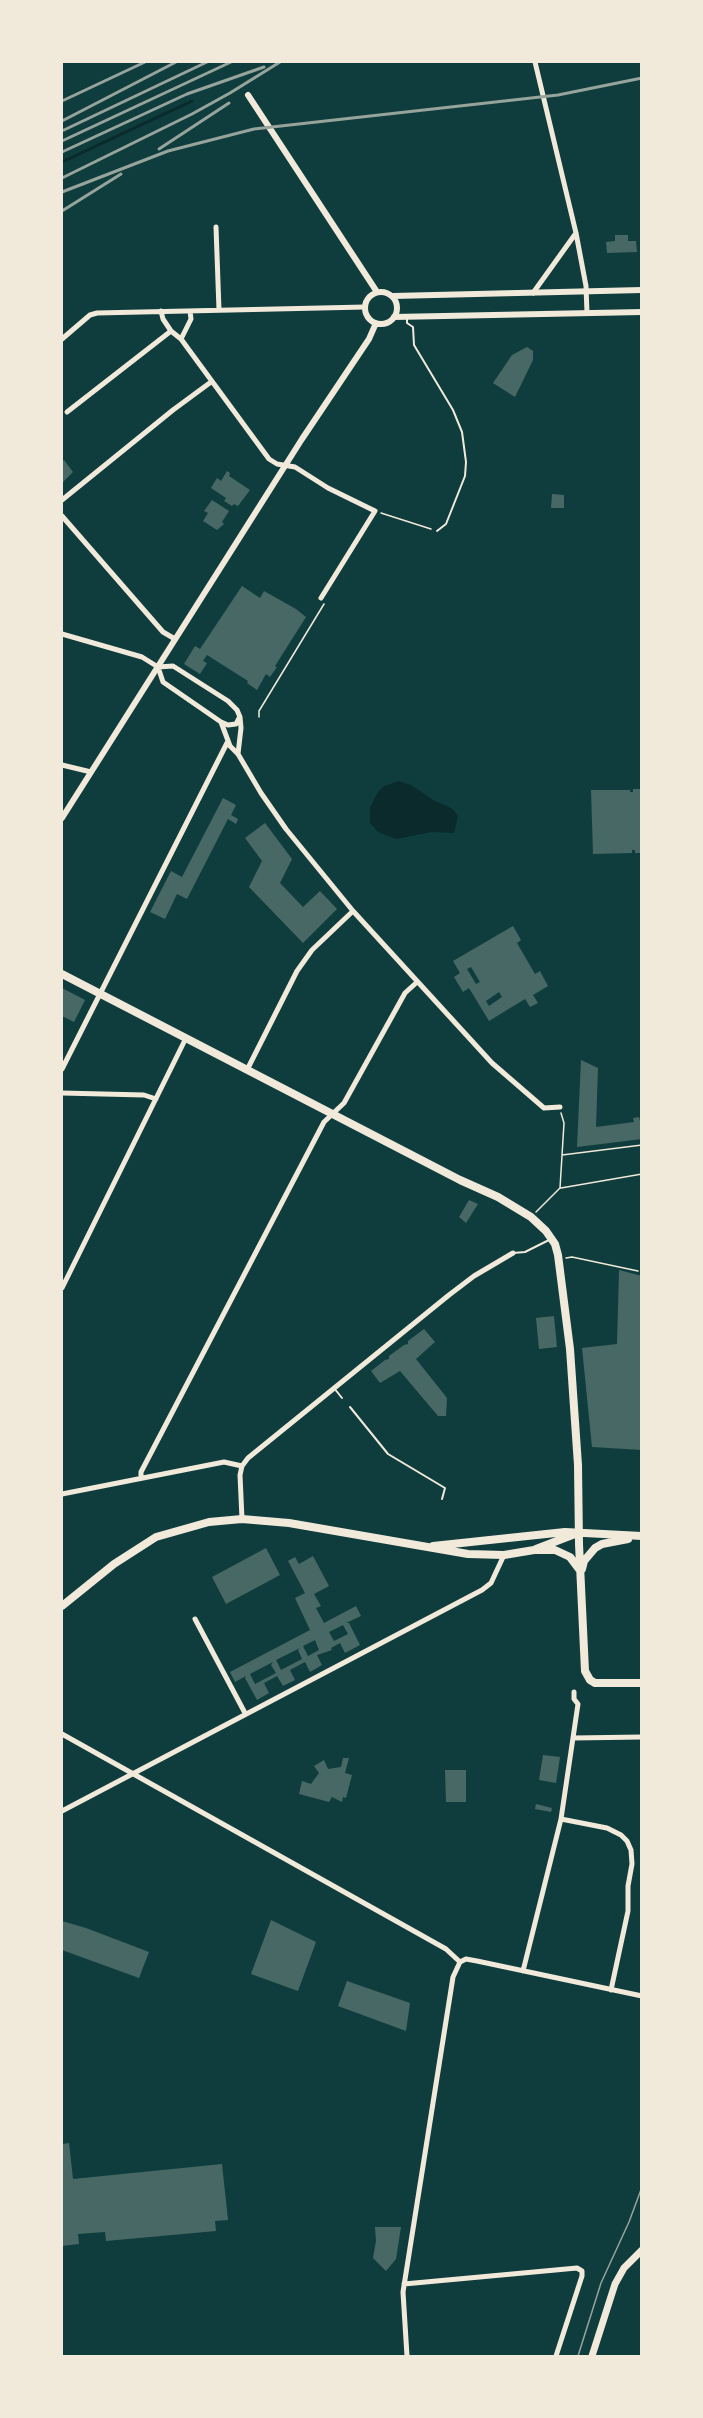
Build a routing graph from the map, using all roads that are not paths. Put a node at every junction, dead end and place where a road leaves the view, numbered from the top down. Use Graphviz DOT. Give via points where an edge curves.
graph roads {
  1 [pos="535,62"];
  2 [pos="248,95"];
  3 [pos="216,226"];
  4 [pos="576,233"];
  5 [pos="642,290"];
  6 [pos="586,291"];
  7 [pos="377,292"];
  8 [pos="533,293"];
  9 [pos="393,296"];
  10 [pos="365,307"];
  11 [pos="190,310"];
  12 [pos="219,310"];
  13 [pos="161,311"];
  14 [pos="642,312"];
  15 [pos="587,313"];
  16 [pos="407,316"];
  17 [pos="394,317"];
  18 [pos="376,323"];
  19 [pos="171,331"];
  20 [pos="62,339"];
  21 [pos="181,339"];
  22 [pos="212,382"];
  23 [pos="68,412"];
  24 [pos="286,465"];
  25 [pos="62,500"];
  26 [pos="62,516"];
  27 [pos="437,531"];
  28 [pos="321,597"];
  29 [pos="62,634"];
  30 [pos="175,639"];
  31 [pos="158,667"];
  32 [pos="240,717"];
  33 [pos="221,722"];
  34 [pos="228,741"];
  35 [pos="238,754"];
  36 [pos="221,755"];
  37 [pos="62,765"];
  38 [pos="91,772"];
  39 [pos="62,818"];
  40 [pos="353,910"];
  41 [pos="62,974"];
  42 [pos="416,982"];
  43 [pos="99,993"];
  44 [pos="186,1038"];
  45 [pos="62,1069"];
  46 [pos="247,1070"];
  47 [pos="62,1093"];
  48 [pos="156,1099"];
  49 [pos="560,1107"];
  50 [pos="333,1114"];
  51 [pos="552,1239"];
  52 [pos="513,1253"];
  53 [pos="62,1288"];
  54 [pos="334,1388"];
  55 [pos="342,1398"];
  56 [pos="350,1407"];
  57 [pos="242,1466"];
  58 [pos="141,1478"];
  59 [pos="62,1494"];
  60 [pos="442,1499"];
  61 [pos="242,1519"];
  62 [pos="579,1532"];
  63 [pos="638,1537"];
  64 [pos="420,1547"];
  65 [pos="534,1550"];
  66 [pos="504,1555"];
  67 [pos="581,1573"];
  68 [pos="62,1606"];
  69 [pos="195,1619"];
  70 [pos="642,1683"];
  71 [pos="574,1692"];
  72 [pos="245,1713"];
  73 [pos="62,1734"];
  74 [pos="642,1737"];
  75 [pos="573,1738"];
  76 [pos="132,1773"];
  77 [pos="62,1811"];
  78 [pos="561,1819"];
  79 [pos="460,1962"];
  80 [pos="524,1971"];
  81 [pos="611,1990"];
  82 [pos="642,1996"];
  83 [pos="642,2250"];
  84 [pos="404,2284"];
  85 [pos="407,2356"];
  86 [pos="556,2356"];
  87 [pos="593,2356"];
  1 -- 4 [label="street"];
  2 -- 7 [label="street"];
  3 -- 12 [label="street"];
  4 -- 6 [label="street"];
  4 -- 8 [label="street"];
  5 -- 6 [label="street"];
  6 -- 8 [label="street"];
  6 -- 15 [label="street"];
  7 -- 9 [label="street"];
  7 -- 10 [label="street"];
  8 -- 9 [label="street"];
  9 -- 17 [label="street" via="397,307"];
  10 -- 12 [label="street"];
  10 -- 18 [label="street"];
  11 -- 12 [label="street"];
  11 -- 13 [label="street"];
  11 -- 21 [label="street"];
  13 -- 19 [label="street"];
  13 -- 20 [label="street" via="97,313"];
  14 -- 15 [label="street"];
  15 -- 16 [label="street"];
  16 -- 17 [label="street"];
  16 -- 27 [label="lane" via="407,323 413,327 414,345 462,432 465,476 446,524"];
  17 -- 18 [label="street"];
  18 -- 24 [label="street"];
  19 -- 21 [label="street"];
  19 -- 23 [label="street"];
  21 -- 22 [label="street"];
  22 -- 24 [label="street" via="269,459"];
  22 -- 25 [label="street"];
  24 -- 28 [label="street" via="375,511"];
  24 -- 30 [label="street"];
  26 -- 30 [label="street" via="163,632"];
  29 -- 31 [label="street" via="142,657"];
  30 -- 31 [label="street"];
  31 -- 32 [label="street" via="173,666 228,701"];
  31 -- 33 [label="street" via="163,682"];
  31 -- 38 [label="street"];
  32 -- 33 [label="street" via="236,724"];
  32 -- 35 [label="street"];
  33 -- 34 [label="street"];
  34 -- 35 [label="street"];
  34 -- 36 [label="street"];
  35 -- 36 [label="street"];
  35 -- 40 [label="street" via="286,829"];
  36 -- 43 [label="street"];
  37 -- 38 [label="street"];
  38 -- 39 [label="street"];
  40 -- 42 [label="street"];
  40 -- 46 [label="street" via="312,950 297,971"];
  41 -- 43 [label="main road"];
  42 -- 49 [label="street" via="499,1069 544,1108"];
  42 -- 50 [label="street" via="405,993 344,1103"];
  43 -- 44 [label="main road"];
  43 -- 45 [label="street"];
  44 -- 46 [label="main road"];
  44 -- 48 [label="street"];
  46 -- 50 [label="main road"];
  47 -- 48 [label="street" via="144,1095"];
  48 -- 53 [label="street"];
  50 -- 51 [label="main road" via="498,1197 531,1217"];
  50 -- 58 [label="street" via="324,1122"];
  51 -- 52 [label="lane" via="525,1252"];
  51 -- 62 [label="main road" via="559,1260 570,1349"];
  52 -- 54 [label="street" via="474,1276"];
  54 -- 55 [label="lane"];
  54 -- 57 [label="street"];
  56 -- 60 [label="lane" via="388,1454 445,1488"];
  57 -- 58 [label="street" via="224,1462"];
  57 -- 61 [label="street"];
  58 -- 59 [label="street"];
  61 -- 64 [label="main road" via="289,1523"];
  61 -- 68 [label="main road" via="209,1522 156,1537 114,1564"];
  62 -- 63 [label="main road"];
  62 -- 64 [label="main road"];
  62 -- 65 [label="main road"];
  62 -- 67 [label="main road"];
  63 -- 67 [label="main road" via="595,1548"];
  64 -- 66 [label="main road"];
  65 -- 66 [label="main road"];
  65 -- 67 [label="main road" via="564,1553"];
  66 -- 72 [label="street" via="491,1583 482,1590"];
  67 -- 70 [label="main road" via="585,1671 595,1683"];
  69 -- 72 [label="street"];
  71 -- 75 [label="street" via="578,1704"];
  72 -- 76 [label="street"];
  73 -- 76 [label="street"];
  74 -- 75 [label="street"];
  75 -- 78 [label="street"];
  76 -- 77 [label="street"];
  76 -- 79 [label="street" via="446,1949"];
  78 -- 80 [label="street"];
  78 -- 81 [label="street" via="607,1828 621,1835 631,1850 628,1911"];
  79 -- 80 [label="street" via="466,1959"];
  79 -- 84 [label="street" via="453,1977"];
  80 -- 81 [label="street"];
  81 -- 82 [label="street"];
  83 -- 87 [label="main road" via="615,2284"];
  84 -- 85 [label="street"];
  84 -- 86 [label="street" via="577,2268 582,2276"];
}
